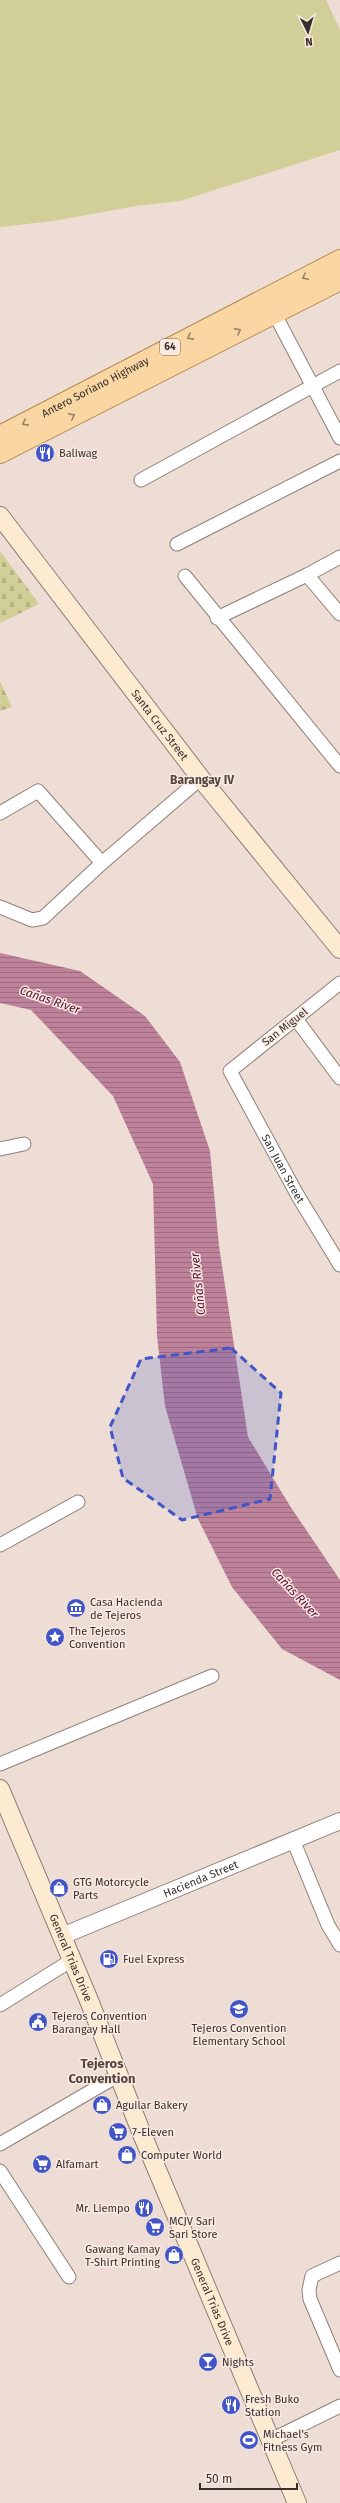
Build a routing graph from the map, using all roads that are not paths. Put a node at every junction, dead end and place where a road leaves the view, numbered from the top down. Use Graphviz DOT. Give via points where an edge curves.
graph roads {
  1 [pos="340,260"];
  2 [pos="340,280"];
  3 [pos="270,305"];
  4 [pos="340,371"];
  5 [pos="312,387"];
  6 [pos="0,436"];
  7 [pos="340,438"];
  8 [pos="0,453"];
  9 [pos="340,461"];
  10 [pos="141,480"];
  11 [pos="0,516"];
  12 [pos="177,544"];
  13 [pos="340,557"];
  14 [pos="307,575"];
  15 [pos="185,576"];
  16 [pos="340,614"];
  17 [pos="218,618"];
  18 [pos="340,766"];
  19 [pos="201,778"];
  20 [pos="0,813"];
  21 [pos="102,863"];
  22 [pos="0,907"];
  23 [pos="340,949"];
  24 [pos="340,983"];
  25 [pos="296,1019"];
  26 [pos="230,1071"];
  27 [pos="340,1078"];
  28 [pos="24,1144"];
  29 [pos="0,1149"];
  30 [pos="340,1265"];
  31 [pos="78,1502"];
  32 [pos="0,1545"];
  33 [pos="212,1676"];
  34 [pos="0,1764"];
  35 [pos="0,1789"];
  36 [pos="340,1821"];
  37 [pos="293,1840"];
  38 [pos="62,1936"];
  39 [pos="340,1945"];
  40 [pos="72,1960"];
  41 [pos="0,2005"];
  42 [pos="118,2075"];
  43 [pos="0,2144"];
  44 [pos="0,2171"];
  45 [pos="340,2263"];
  46 [pos="69,2277"];
  47 [pos="340,2370"];
  48 [pos="340,2406"];
  49 [pos="271,2440"];
  50 [pos="297,2503"];
  1 -- 3 [label="main road, Antero Soriano Highway / 64, one-way"];
  2 -- 3 [label="main road, Antero Soriano Highway / 64"];
  3 -- 5 [label="street"];
  3 -- 6 [label="main road, Antero Soriano Highway / 64, one-way"];
  8 -- 3 [label="main road, Antero Soriano Highway / 64, one-way"];
  4 -- 5 [label="street"];
  5 -- 7 [label="street"];
  5 -- 10 [label="street"];
  9 -- 12 [label="street"];
  11 -- 19 [label="main road, Santa Cruz Street"];
  13 -- 14 [label="street"];
  14 -- 16 [label="street"];
  14 -- 17 [label="street"];
  15 -- 17 [label="street"];
  17 -- 18 [label="street"];
  19 -- 21 [label="street"];
  19 -- 23 [label="main road, Santa Cruz Street"];
  20 -- 21 [label="street" via="38,791"];
  21 -- 22 [label="street" via="43,918 32,920"];
  24 -- 25 [label="street, San Miguel"];
  25 -- 26 [label="street, San Miguel"];
  25 -- 27 [label="street"];
  26 -- 30 [label="street, San Juan Street" via="298,1196"];
  28 -- 29 [label="street"];
  31 -- 32 [label="street"];
  33 -- 34 [label="street"];
  35 -- 38 [label="main road, General Trias Drive"];
  36 -- 37 [label="street, Hacienda Street"];
  37 -- 38 [label="street, Hacienda Street"];
  37 -- 39 [label="street" via="330,1929"];
  38 -- 40 [label="main road, General Trias Drive"];
  40 -- 41 [label="street"];
  40 -- 42 [label="main road, General Trias Drive"];
  42 -- 43 [label="street"];
  42 -- 49 [label="main road, General Trias Drive"];
  44 -- 46 [label="street"];
  45 -- 47 [label="street" via="312,2276 309,2290"];
  48 -- 49 [label="street"];
  49 -- 50 [label="main road, General Trias Drive"];
}
